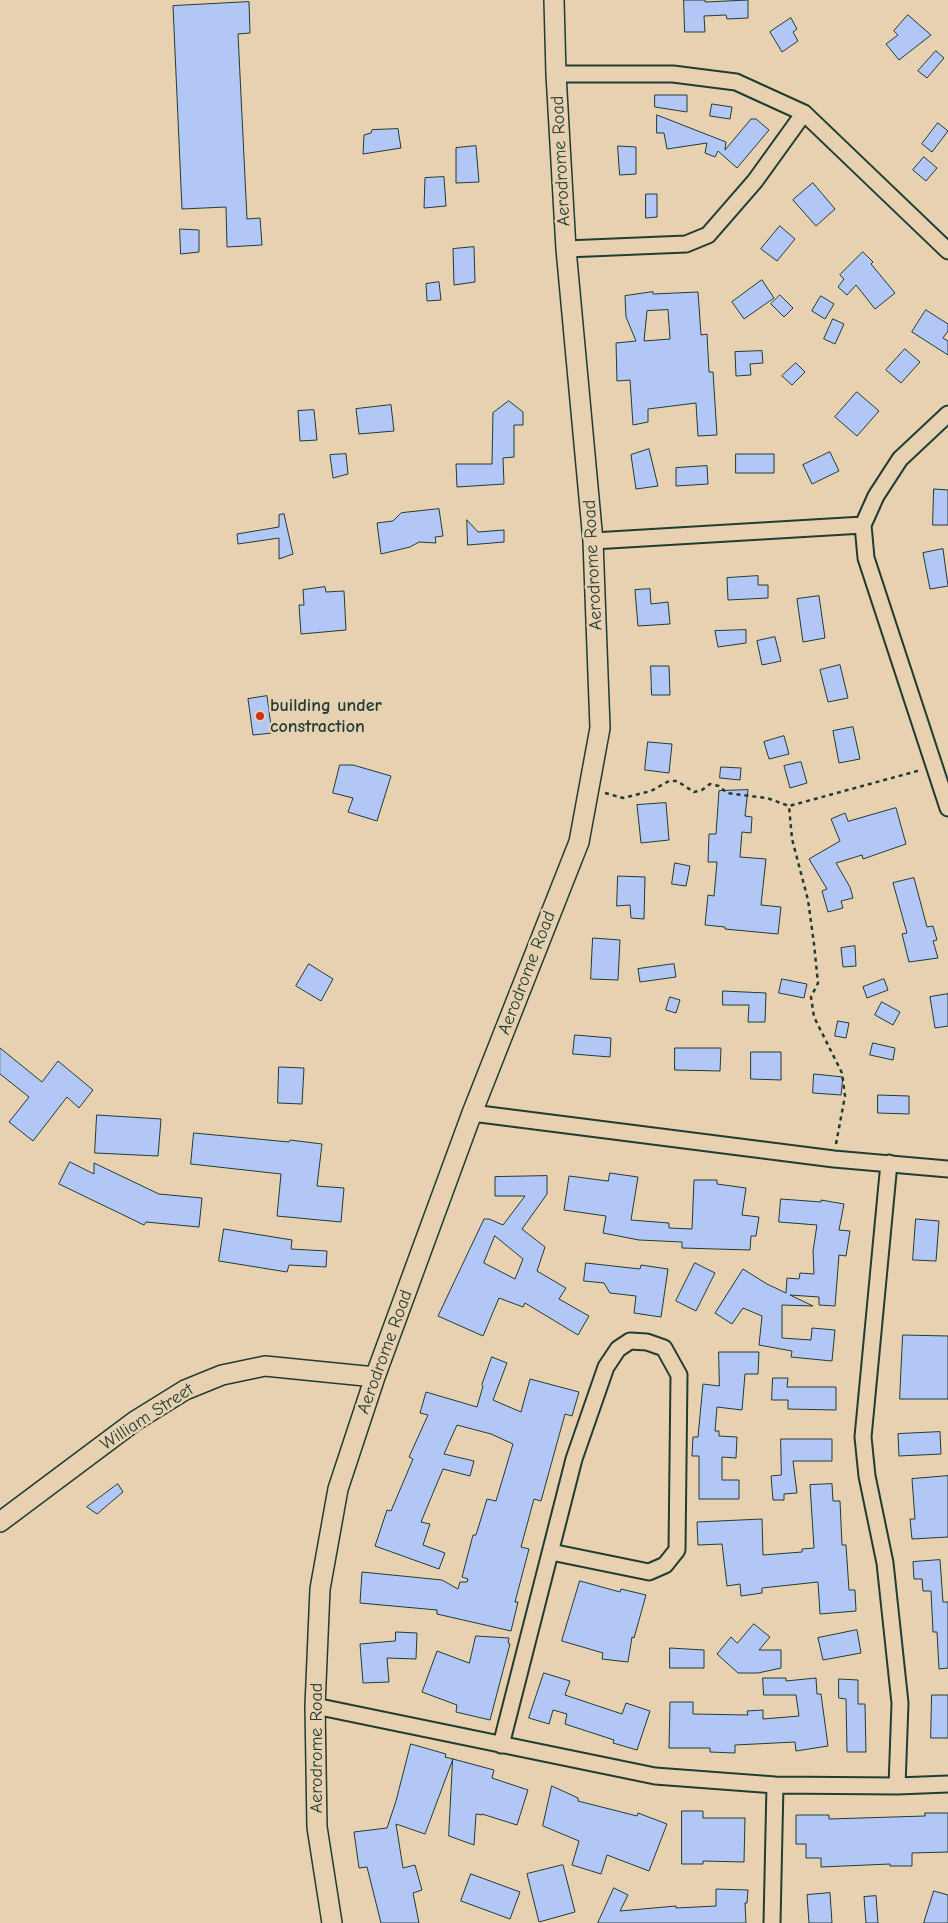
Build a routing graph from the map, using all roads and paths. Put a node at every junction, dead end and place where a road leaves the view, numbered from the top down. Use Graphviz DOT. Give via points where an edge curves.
graph roads {
  1 [pos="554,0"];
  2 [pos="556,74"];
  3 [pos="804,112"];
  4 [pos="566,249"];
  5 [pos="948,251"];
  6 [pos="948,414"];
  7 [pos="863,525"];
  8 [pos="593,541"];
  9 [pos="934,766"];
  10 [pos="589,789"];
  11 [pos="789,806"];
  12 [pos="948,808"];
  13 [pos="472,1113"];
  14 [pos="834,1159"];
  15 [pos="889,1163"];
  16 [pos="948,1168"];
  17 [pos="375,1376"];
  18 [pos="0,1522"];
  19 [pos="550,1552"];
  20 [pos="315,1706"];
  21 [pos="501,1745"];
  22 [pos="948,1784"];
  23 [pos="775,1785"];
  24 [pos="897,1786"];
  25 [pos="332,1923"];
  26 [pos="772,1923"];
  1 -- 2 [label="street, Aerodrome Road"];
  2 -- 3 [label="street" via="672,74 736,82"];
  2 -- 4 [label="street, Aerodrome Road"];
  3 -- 4 [label="street" via="754,181 708,235 686,244"];
  3 -- 5 [label="street"];
  4 -- 8 [label="street, Aerodrome Road"];
  6 -- 7 [label="street" via="900,460 876,496"];
  7 -- 8 [label="street"];
  7 -- 9 [label="street" via="866,558"];
  8 -- 10 [label="street, Aerodrome Road" via="600,728"];
  9 -- 11 [label="path"];
  9 -- 12 [label="street"];
  10 -- 11 [label="path" via="623,798 677,781 694,792 710,784 727,793 766,798"];
  10 -- 13 [label="street, Aerodrome Road" via="579,842"];
  11 -- 14 [label="path" via="792,839 808,900 814,944 818,983 811,998 814,1016 842,1073 845,1096"];
  13 -- 14 [label="street"];
  13 -- 17 [label="street, Aerodrome Road"];
  14 -- 15 [label="street"];
  15 -- 16 [label="street"];
  15 -- 24 [label="street" via="863,1437 885,1563 900,1703"];
  17 -- 18 [label="street, William Street" via="265,1366 222,1375 185,1390 135,1421"];
  17 -- 20 [label="street, Aerodrome Road" via="338,1489 320,1589"];
  19 -- 19 [label="street" via="574,1460 606,1367 618,1349 630,1340 664,1348 680,1375 677,1550 665,1565 649,1572"];
  19 -- 21 [label="street"];
  20 -- 21 [label="street"];
  20 -- 25 [label="street, Aerodrome Road" via="317,1827"];
  21 -- 23 [label="street" via="656,1776"];
  22 -- 24 [label="street"];
  23 -- 24 [label="street"];
  23 -- 26 [label="street"];
}
